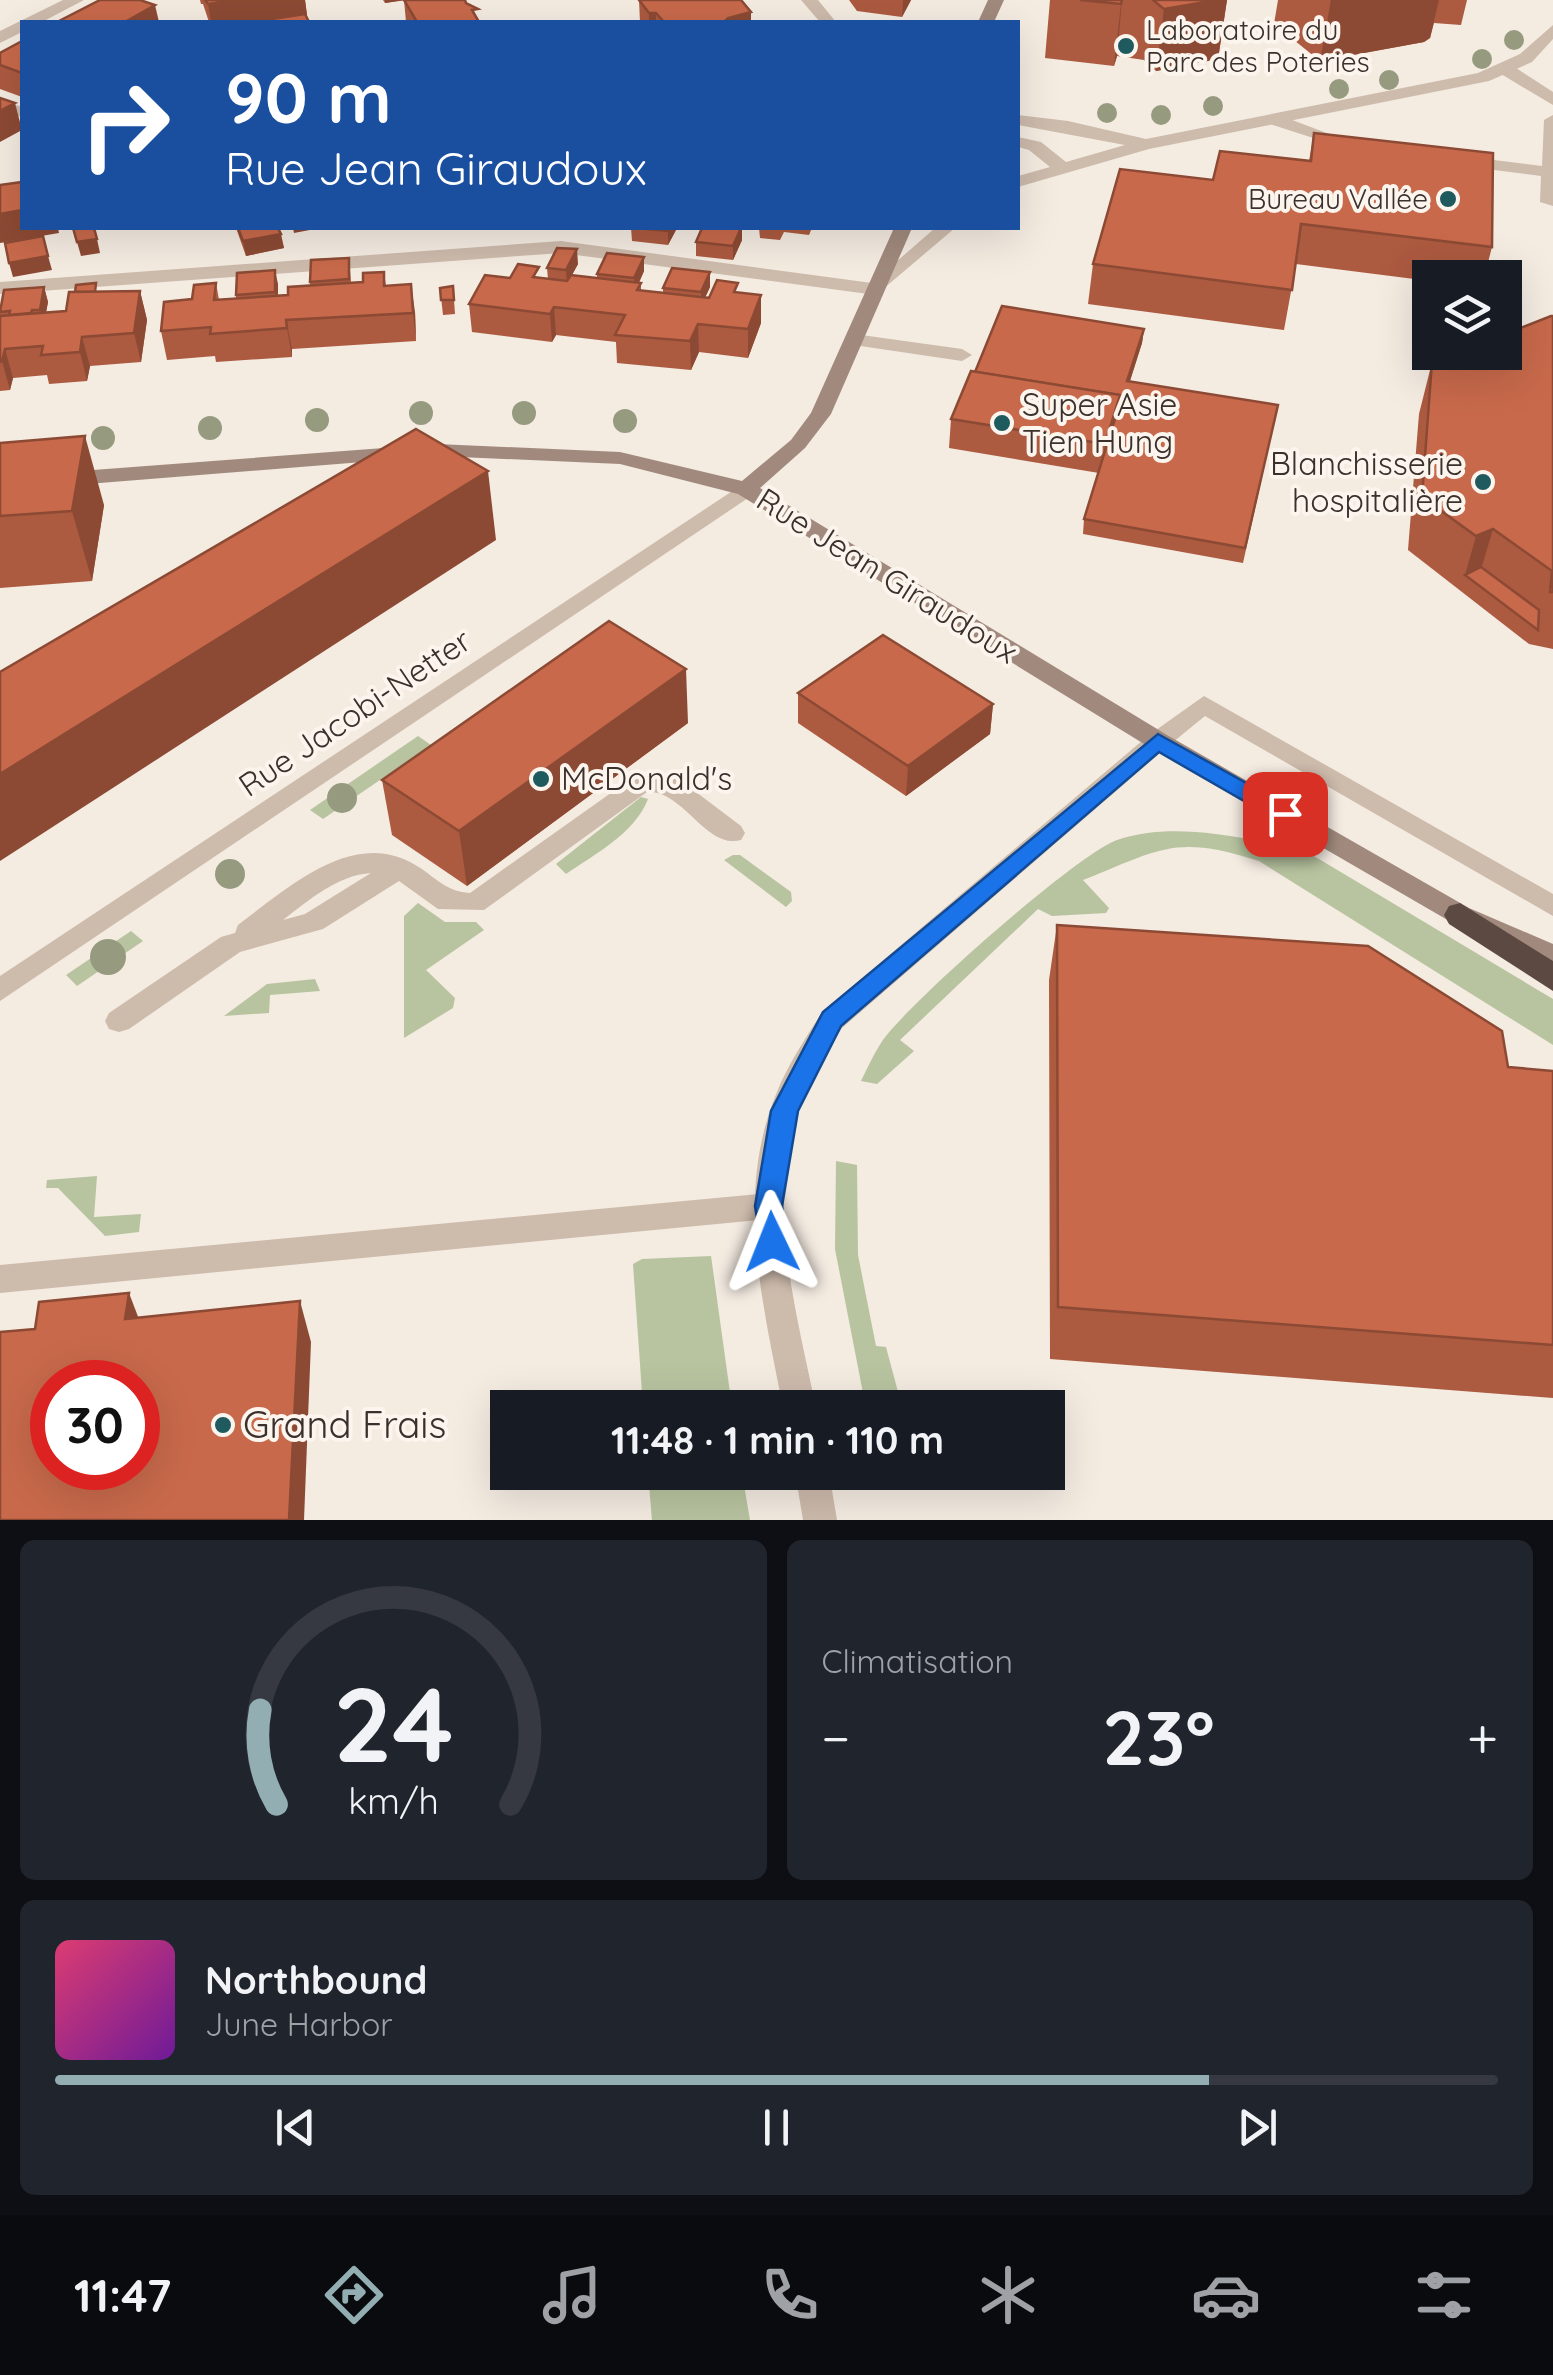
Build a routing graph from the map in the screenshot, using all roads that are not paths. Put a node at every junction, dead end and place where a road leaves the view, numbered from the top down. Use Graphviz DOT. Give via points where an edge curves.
graph roads {
  1 [pos="76,0"];
  2 [pos="810,0"];
  3 [pos="34,20"];
  4 [pos="826,20"];
  5 [pos="1553,30"];
  6 [pos="1507,70"];
  7 [pos="1553,100"];
  8 [pos="1273,119"];
  9 [pos="1020,120"];
  10 [pos="1553,120"];
  11 [pos="1020,142"];
  12 [pos="1146,144"];
  13 [pos="1359,148"];
  14 [pos="1436,158"];
  15 [pos="1061,166"];
  16 [pos="1550,172"];
  17 [pos="1020,181"];
  18 [pos="1549,202"];
  19 [pos="901,230"];
  20 [pos="944,230"];
  21 [pos="0,288"];
  22 [pos="876,289"];
  23 [pos="854,340"];
  24 [pos="962,355"];
  25 [pos="0,484"];
  26 [pos="746,489"];
  27 [pos="1158,742"];
  28 [pos="732,833"];
  29 [pos="1553,906"];
  30 [pos="1460,915"];
  31 [pos="1553,955"];
  32 [pos="1553,978"];
  33 [pos="0,990"];
  34 [pos="119,1021"];
  35 [pos="768,1206"];
  36 [pos="0,1279"];
  37 [pos="797,1390"];
  38 [pos="815,1490"];
  39 [pos="820,1520"];
  1 -- 3 [label="street"];
  2 -- 4 [label="street"];
  5 -- 6 [label="street"];
  6 -- 7 [label="street"];
  6 -- 8 [label="street"];
  8 -- 12 [label="street"];
  8 -- 13 [label="street"];
  9 -- 12 [label="street"];
  10 -- 16 [label="street"];
  11 -- 15 [label="street"];
  12 -- 15 [label="street"];
  14 -- 16 [label="street"];
  15 -- 17 [label="street"];
  16 -- 18 [label="street"];
  19 -- 22 [label="street"];
  20 -- 22 [label="street"];
  21 -- 22 [label="street" via="562,247"];
  22 -- 23 [label="street"];
  23 -- 24 [label="street"];
  23 -- 26 [label="street" via="821,414"];
  25 -- 26 [label="street, Rue Jean Giraudoux" via="437,450 620,458"];
  26 -- 27 [label="street, Rue Jean Giraudoux"];
  26 -- 33 [label="street, Rue Jacobi-Netter"];
  27 -- 29 [label="street" via="1204,704"];
  27 -- 30 [label="street, Rue Jean Giraudoux"];
  27 -- 35 [label="street" via="832,1020 788,1096"];
  28 -- 34 [label="street" via="671,786 652,782 631,788 475,902 447,902 400,868 378,862 327,876"];
  30 -- 31 [label="street, Rue Jean Giraudoux"];
  30 -- 32 [label="highway"];
  35 -- 36 [label="street"];
  35 -- 37 [label="street"];
  38 -- 39 [label="street"];
}
